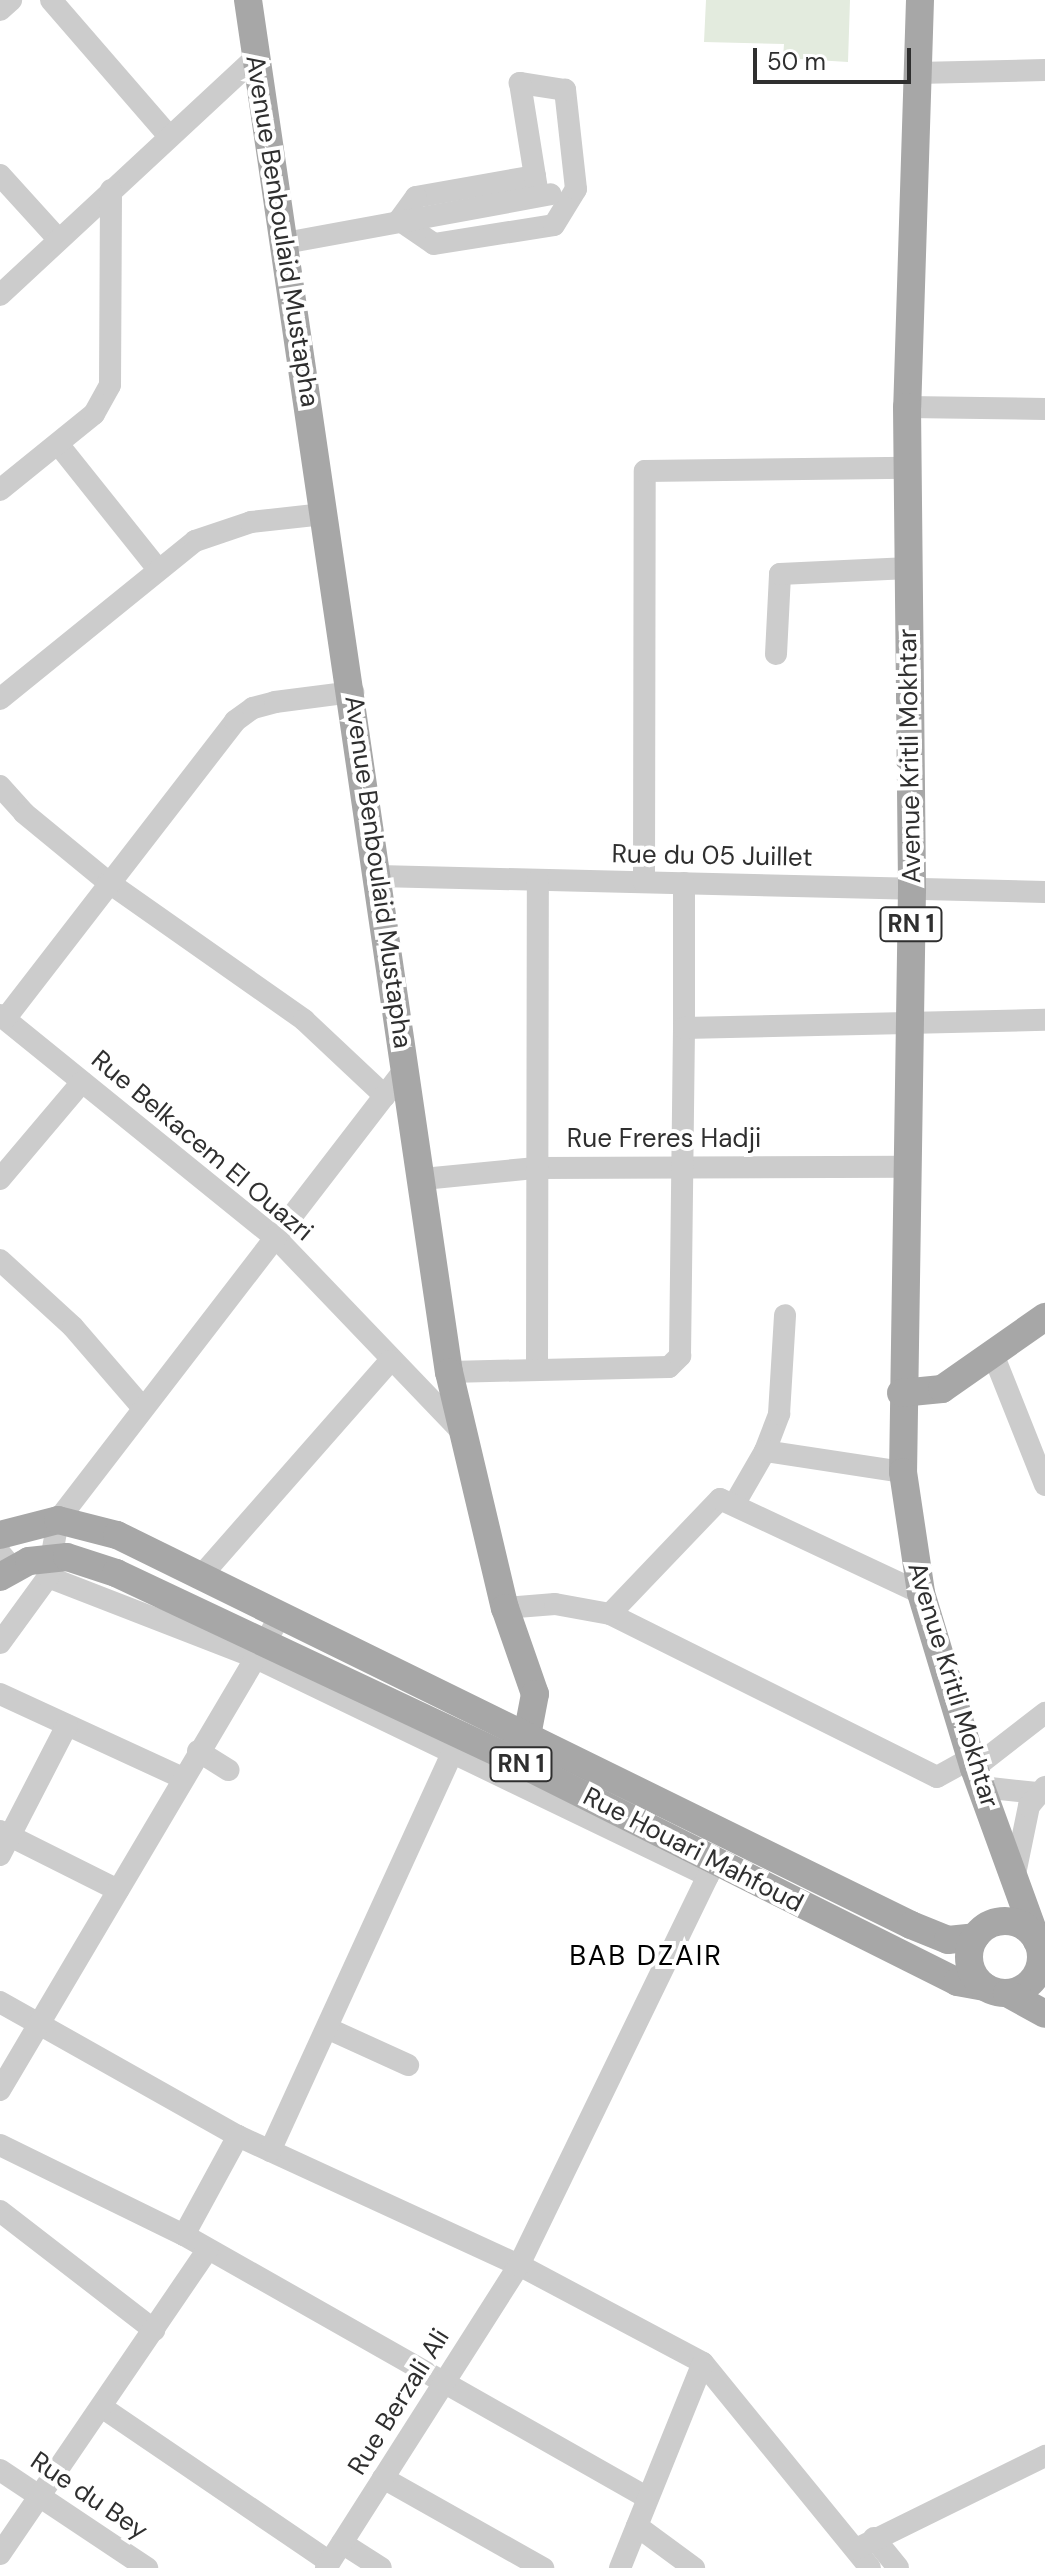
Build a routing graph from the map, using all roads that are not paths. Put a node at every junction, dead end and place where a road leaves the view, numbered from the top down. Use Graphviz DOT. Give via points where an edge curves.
graph roads {
  1 [pos="11,0"];
  2 [pos="51,0"];
  3 [pos="248,0"];
  4 [pos="920,0"];
  5 [pos="0,10"];
  6 [pos="256,57"];
  7 [pos="1045,70"];
  8 [pos="917,73"];
  9 [pos="169,136"];
  10 [pos="0,175"];
  11 [pos="536,186"];
  12 [pos="576,189"];
  13 [pos="111,190"];
  14 [pos="399,220"];
  15 [pos="58,239"];
  16 [pos="285,243"];
  17 [pos="0,295"];
  18 [pos="907,407"];
  19 [pos="1045,409"];
  20 [pos="58,444"];
  21 [pos="908,468"];
  22 [pos="0,490"];
  23 [pos="324,514"];
  24 [pos="157,568"];
  25 [pos="909,568"];
  26 [pos="776,654"];
  27 [pos="353,692"];
  28 [pos="0,699"];
  29 [pos="0,786"];
  30 [pos="378,876"];
  31 [pos="538,880"];
  32 [pos="108,882"];
  33 [pos="644,882"];
  34 [pos="684,883"];
  35 [pos="912,889"];
  36 [pos="1045,892"];
  37 [pos="2,1017"];
  38 [pos="1045,1020"];
  39 [pos="908,1022"];
  40 [pos="684,1028"];
  41 [pos="406,1068"];
  42 [pos="82,1082"];
  43 [pos="385,1096"];
  44 [pos="682,1166"];
  45 [pos="906,1167"];
  46 [pos="536,1168"];
  47 [pos="0,1179"];
  48 [pos="423,1179"];
  49 [pos="278,1240"];
  50 [pos="0,1260"];
  51 [pos="785,1315"];
  52 [pos="1045,1317"];
  53 [pos="993,1354"];
  54 [pos="390,1361"];
  55 [pos="537,1369"];
  56 [pos="449,1372"];
  57 [pos="901,1393"];
  58 [pos="142,1407"];
  59 [pos="461,1431"];
  60 [pos="765,1451"];
  61 [pos="903,1472"];
  62 [pos="1045,1485"];
  63 [pos="735,1503"];
  64 [pos="58,1520"];
  65 [pos="0,1535"];
  66 [pos="4,1566"];
  67 [pos="50,1568"];
  68 [pos="201,1576"];
  69 [pos="921,1593"];
  70 [pos="505,1608"];
  71 [pos="610,1614"];
  72 [pos="281,1615"];
  73 [pos="0,1643"];
  74 [pos="259,1649"];
  75 [pos="0,1694"];
  76 [pos="1045,1713"];
  77 [pos="67,1725"];
  78 [pos="527,1736"];
  79 [pos="454,1750"];
  80 [pos="198,1751"];
  81 [pos="228,1770"];
  82 [pos="515,1770"];
  83 [pos="976,1771"];
  84 [pos="183,1778"];
  85 [pos="1041,1790"];
  86 [pos="998,1835"];
  87 [pos="3,1841"];
  88 [pos="712,1869"];
  89 [pos="1014,1879"];
  90 [pos="118,1890"];
  91 [pos="982,1931"];
  92 [pos="1041,1951"];
  93 [pos="996,1990"];
  94 [pos="0,2002"];
  95 [pos="1045,2014"];
  96 [pos="41,2023"];
  97 [pos="329,2029"];
  98 [pos="408,2065"];
  99 [pos="0,2090"];
  100 [pos="238,2136"];
  101 [pos="0,2145"];
  102 [pos="270,2151"];
  103 [pos="0,2211"];
  104 [pos="184,2235"];
  105 [pos="207,2250"];
  106 [pos="519,2265"];
  107 [pos="154,2330"];
  108 [pos="703,2363"];
  109 [pos="443,2384"];
  110 [pos="103,2408"];
  111 [pos="1045,2456"];
  112 [pos="0,2470"];
  113 [pos="383,2478"];
  114 [pos="39,2495"];
  115 [pos="648,2498"];
  116 [pos="637,2526"];
  117 [pos="860,2552"];
  118 [pos="0,2554"];
  119 [pos="333,2558"];
  120 [pos="147,2568"];
  121 [pos="381,2568"];
  122 [pos="543,2568"];
  123 [pos="620,2568"];
  124 [pos="694,2568"];
  125 [pos="870,2568"];
  126 [pos="898,2568"];
  1 -- 5 [label="street"];
  2 -- 9 [label="street"];
  3 -- 6 [label="main road, Avenue Benboulaid Mustapha"];
  4 -- 8 [label="main road, Avenue Kritli Mokhtar / RN 1"];
  6 -- 9 [label="street"];
  6 -- 16 [label="main road, Avenue Benboulaid Mustapha"];
  7 -- 8 [label="street"];
  8 -- 18 [label="main road, Avenue Kritli Mokhtar / RN 1"];
  9 -- 13 [label="street"];
  10 -- 15 [label="street"];
  11 -- 12 [label="street"];
  11 -- 12 [label="street" via="520,83 565,90"];
  11 -- 14 [label="street"];
  12 -- 14 [label="street" via="554,225 434,244"];
  13 -- 15 [label="street"];
  13 -- 20 [label="street" via="110,385 94,414"];
  14 -- 16 [label="street"];
  15 -- 17 [label="street"];
  16 -- 23 [label="main road, Avenue Benboulaid Mustapha"];
  18 -- 19 [label="street"];
  18 -- 21 [label="main road, Avenue Kritli Mokhtar / RN 1"];
  20 -- 22 [label="street"];
  20 -- 24 [label="street"];
  21 -- 25 [label="main road, Avenue Kritli Mokhtar / RN 1"];
  21 -- 33 [label="street" via="645,471"];
  23 -- 24 [label="street" via="221,529"];
  23 -- 27 [label="main road, Avenue Benboulaid Mustapha"];
  24 -- 28 [label="street"];
  25 -- 26 [label="street" via="780,574"];
  25 -- 35 [label="main road, Avenue Kritli Mokhtar / RN 1"];
  27 -- 30 [label="main road, Avenue Benboulaid Mustapha"];
  27 -- 32 [label="street" via="275,702 253,708 235,721"];
  29 -- 32 [label="street" via="24,813"];
  30 -- 31 [label="street, Rue du 05 Juillet"];
  30 -- 41 [label="main road, Avenue Benboulaid Mustapha"];
  31 -- 33 [label="street, Rue du 05 Juillet"];
  31 -- 46 [label="street"];
  32 -- 37 [label="street"];
  32 -- 43 [label="street" via="304,1020"];
  33 -- 34 [label="street, Rue du 05 Juillet"];
  34 -- 35 [label="street, Rue du 05 Juillet"];
  34 -- 40 [label="street"];
  35 -- 36 [label="street, Rue du 05 Juillet"];
  35 -- 39 [label="main road, Avenue Kritli Mokhtar / RN 1"];
  37 -- 42 [label="street, Rue Belkacem El Ouazri"];
  38 -- 39 [label="street"];
  39 -- 40 [label="street"];
  39 -- 45 [label="main road, Avenue Kritli Mokhtar / RN 1"];
  40 -- 44 [label="street"];
  41 -- 43 [label="street"];
  41 -- 48 [label="main road, Avenue Benboulaid Mustapha"];
  42 -- 47 [label="street"];
  42 -- 49 [label="street, Rue Belkacem El Ouazri"];
  43 -- 49 [label="street"];
  44 -- 45 [label="street, Rue Freres Hadji"];
  44 -- 46 [label="street, Rue Freres Hadji"];
  44 -- 55 [label="street" via="680,1356 669,1367"];
  45 -- 57 [label="main road, Avenue Kritli Mokhtar / RN 1"];
  46 -- 48 [label="street, Rue Freres Hadji"];
  46 -- 55 [label="street"];
  48 -- 56 [label="main road, Avenue Benboulaid Mustapha"];
  49 -- 54 [label="street, Rue Belkacem El Ouazri"];
  49 -- 58 [label="street"];
  50 -- 58 [label="street" via="73,1327"];
  51 -- 60 [label="street" via="779,1414"];
  52 -- 53 [label="main road"];
  53 -- 57 [label="main road" via="942,1389"];
  53 -- 62 [label="street"];
  54 -- 59 [label="street, Rue Belkacem El Ouazri"];
  54 -- 68 [label="street"];
  55 -- 56 [label="street"];
  56 -- 59 [label="main road, Avenue Benboulaid Mustapha"];
  57 -- 61 [label="main road, Avenue Kritli Mokhtar / RN 1"];
  58 -- 64 [label="street" via="80,1498"];
  59 -- 70 [label="main road, Avenue Benboulaid Mustapha"];
  60 -- 61 [label="street"];
  60 -- 63 [label="street"];
  61 -- 69 [label="main road, Avenue Kritli Mokhtar / RN 1"];
  63 -- 69 [label="street"];
  63 -- 71 [label="street" via="720,1499"];
  64 -- 65 [label="main road, RN 1"];
  64 -- 67 [label="street"];
  64 -- 68 [label="main road, Rue Houari Mahfoud / RN 1" via="117,1535"];
  66 -- 67 [label="main road, RN 1"];
  67 -- 73 [label="street"];
  67 -- 74 [label="main road, Rue Houari Mahfoud / RN 1" via="67,1557 116,1573"];
  68 -- 72 [label="main road, Rue Houari Mahfoud / RN 1"];
  69 -- 83 [label="main road, Avenue Kritli Mokhtar / RN 1"];
  70 -- 71 [label="street" via="555,1604"];
  70 -- 78 [label="main road, Avenue Benboulaid Mustapha" via="535,1694"];
  71 -- 83 [label="street" via="937,1777"];
  72 -- 74 [label="street"];
  72 -- 78 [label="main road, Rue Houari Mahfoud / RN 1"];
  74 -- 79 [label="street"];
  74 -- 80 [label="street"];
  74 -- 82 [label="main road, Rue Houari Mahfoud / RN 1"];
  75 -- 77 [label="street"];
  76 -- 83 [label="street"];
  77 -- 84 [label="street"];
  77 -- 87 [label="street"];
  78 -- 82 [label="street"];
  78 -- 91 [label="main road, Rue Houari Mahfoud / RN 1" via="911,1925 948,1940"];
  79 -- 82 [label="street"];
  79 -- 97 [label="street"];
  80 -- 81 [label="street"];
  80 -- 84 [label="street"];
  82 -- 88 [label="main road, Rue Houari Mahfoud / RN 1"];
  83 -- 85 [label="street"];
  83 -- 86 [label="main road, Avenue Kritli Mokhtar / RN 1"];
  84 -- 90 [label="street"];
  85 -- 89 [label="street" via="1029,1806"];
  86 -- 89 [label="main road, RN 1"];
  86 -- 91 [label="main road, RN 1" via="1004,1876 1001,1903"];
  87 -- 90 [label="street"];
  88 -- 93 [label="main road, Rue Houari Mahfoud / RN 1" via="957,1982"];
  88 -- 106 [label="street, Rue Berzali Ali"];
  89 -- 92 [label="main road, RN 1"];
  90 -- 96 [label="street"];
  91 -- 92 [label="main road" via="1022,1926"];
  91 -- 93 [label="main road" via="971,1970"];
  92 -- 93 [label="main road" via="1028,1984"];
  93 -- 95 [label="main road, Rue Houari Mahfoud"];
  94 -- 96 [label="street"];
  96 -- 99 [label="street"];
  96 -- 100 [label="street" via="129,2087"];
  97 -- 98 [label="street"];
  97 -- 102 [label="street"];
  100 -- 102 [label="street"];
  100 -- 104 [label="street"];
  101 -- 104 [label="street"];
  102 -- 106 [label="street"];
  103 -- 107 [label="street"];
  104 -- 105 [label="street"];
  105 -- 107 [label="street"];
  105 -- 109 [label="street"];
  106 -- 108 [label="street"];
  106 -- 109 [label="street, Rue Berzali Ali"];
  107 -- 110 [label="street"];
  108 -- 115 [label="street"];
  108 -- 117 [label="street"];
  109 -- 113 [label="street, Rue Berzali Ali"];
  109 -- 115 [label="street"];
  110 -- 114 [label="street"];
  110 -- 119 [label="street"];
  111 -- 117 [label="street"];
  112 -- 114 [label="street, Rue du Bey"];
  113 -- 119 [label="street, Rue Berzali Ali"];
  113 -- 122 [label="street"];
  114 -- 118 [label="street"];
  114 -- 120 [label="street, Rue du Bey"];
  115 -- 116 [label="street"];
  116 -- 123 [label="street"];
  116 -- 124 [label="street"];
  117 -- 125 [label="street"];
  117 -- 126 [label="street"];
  119 -- 121 [label="street"];
}
